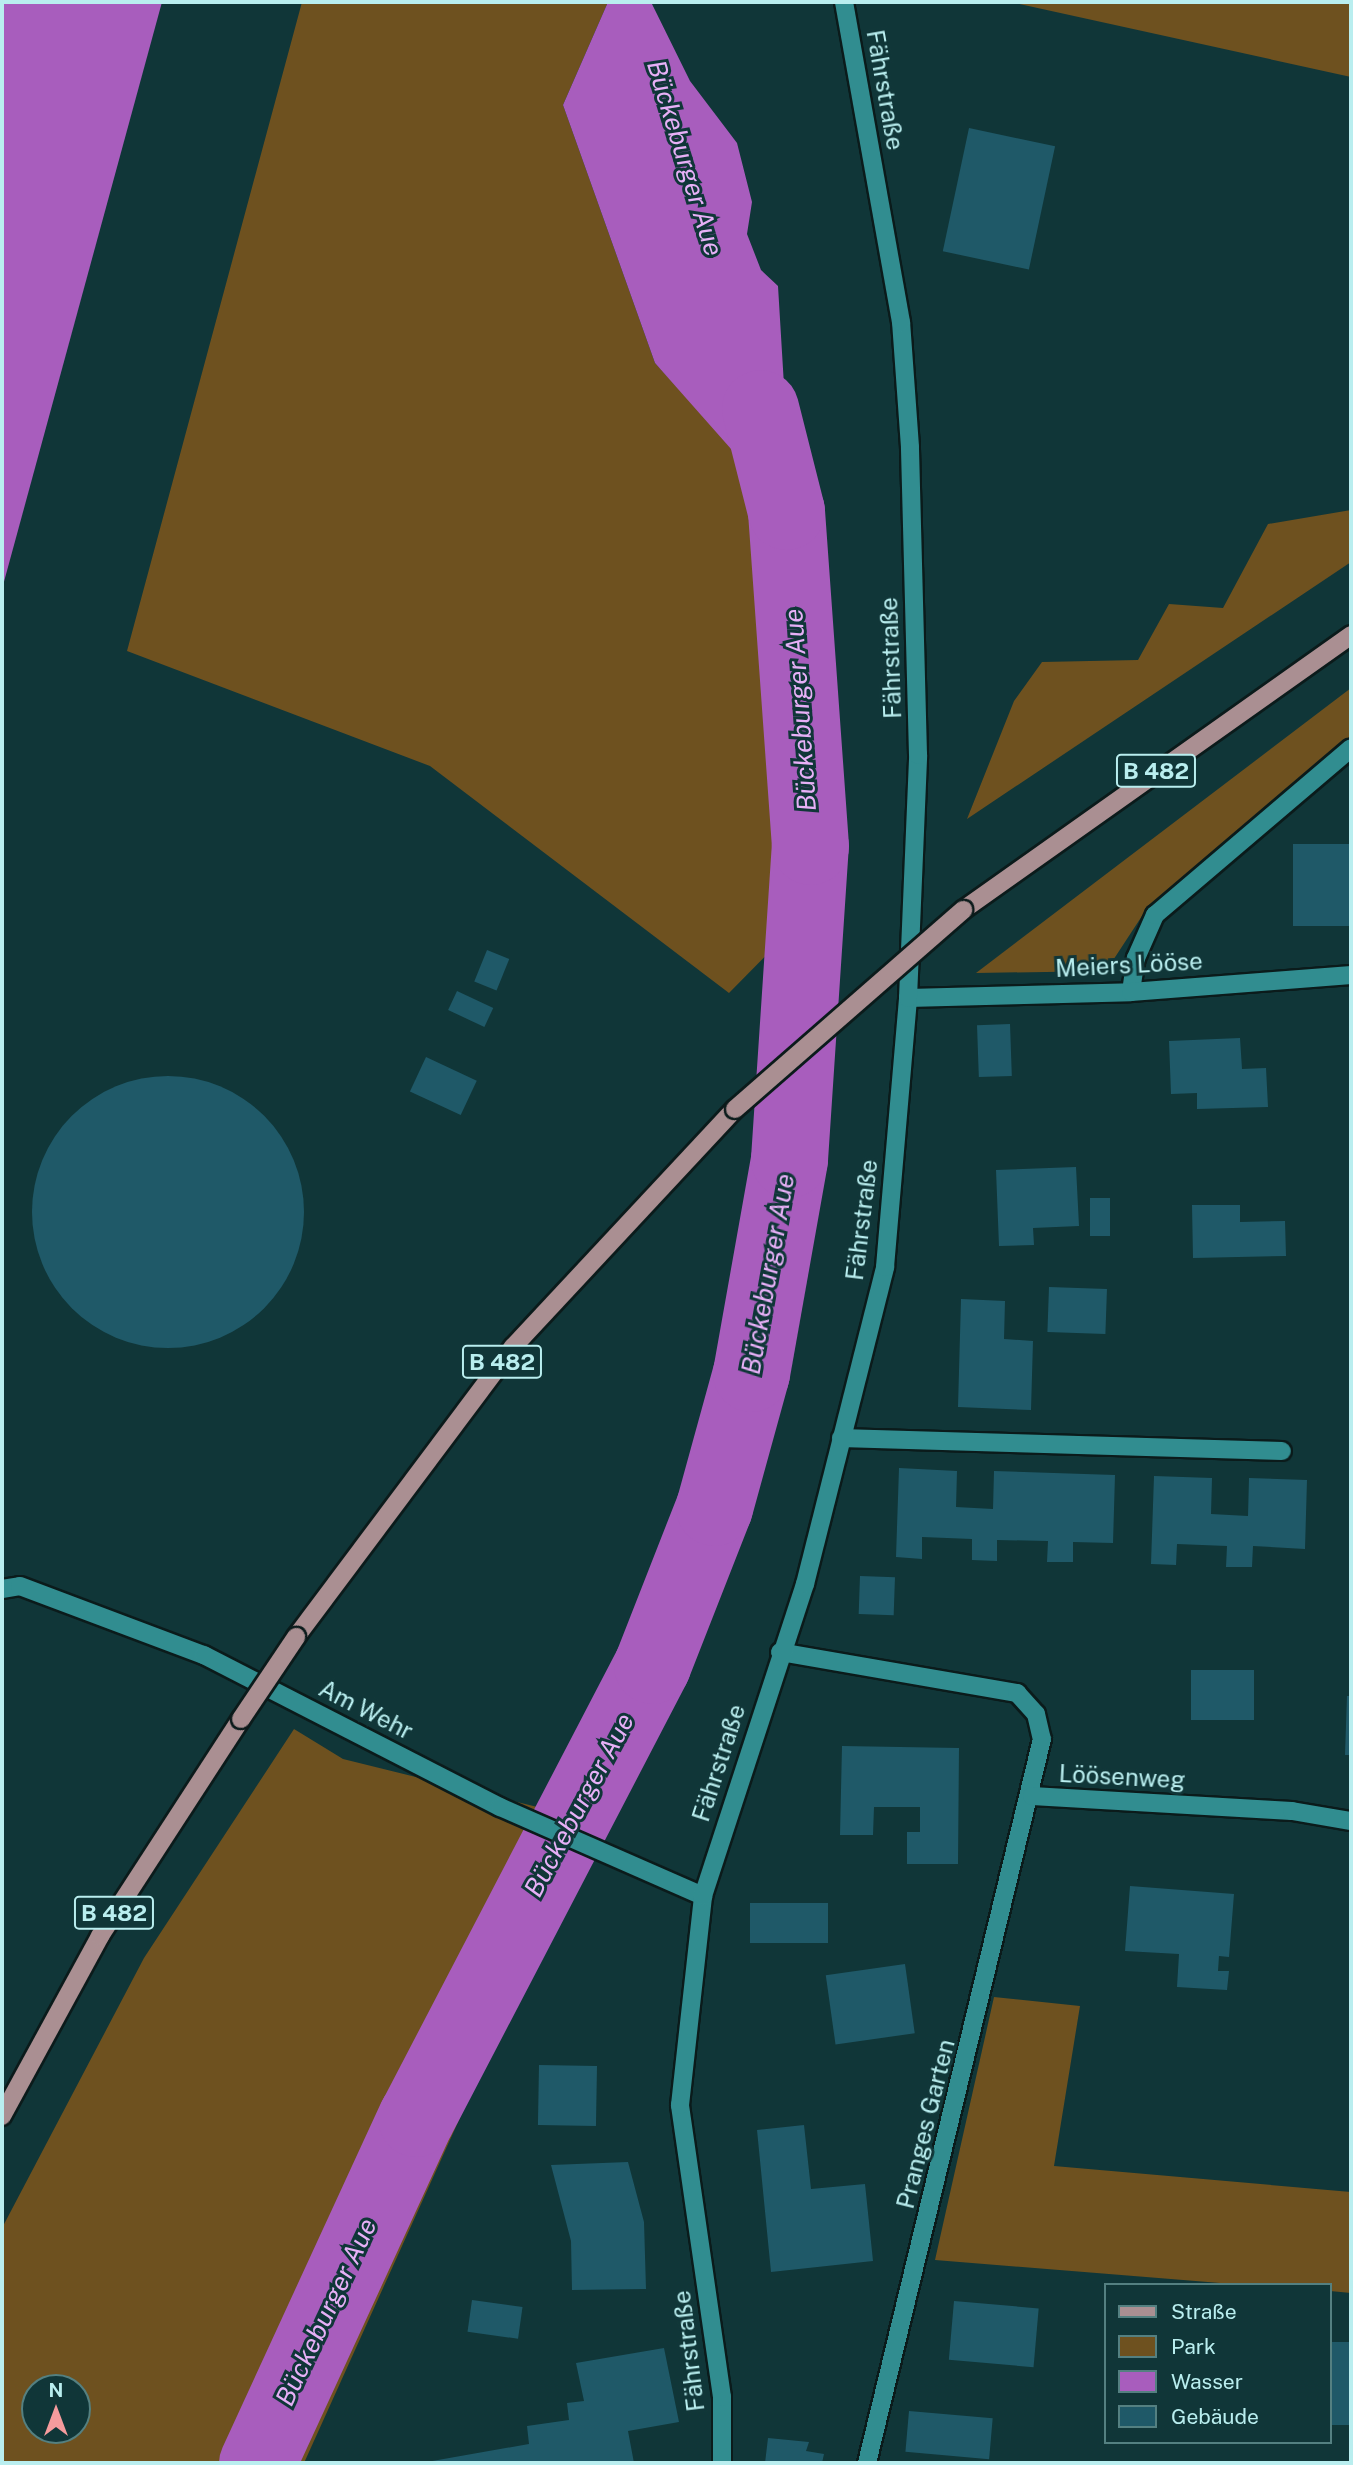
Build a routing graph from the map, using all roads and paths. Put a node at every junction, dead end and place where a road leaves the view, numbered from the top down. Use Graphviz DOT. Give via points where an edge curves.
graph roads {
  1 [pos="844,2"];
  2 [pos="1351,635"];
  3 [pos="1351,748"];
  4 [pos="1351,975"];
  5 [pos="1131,992"];
  6 [pos="908,998"];
  7 [pos="841,1438"];
  8 [pos="1282,1451"];
  9 [pos="2,1589"];
  10 [pos="780,1652"];
  11 [pos="1032,1796"];
  12 [pos="1351,1821"];
  13 [pos="703,1896"];
  14 [pos="2,2116"];
  15 [pos="722,2463"];
  16 [pos="867,2463"];
  1 -- 6 [label="street, Fährstraße" via="901,322 910,447 918,755"];
  2 -- 14 [label="main road, B 482, bridge" via="963,910 735,1109 513,1347 240,1719 100,1936"];
  3 -- 5 [label="street" via="1155,915 1136,958"];
  4 -- 5 [label="street, Meiers Lööse"];
  5 -- 6 [label="street, Meiers Lööse"];
  6 -- 7 [label="street, Fährstraße" via="885,1267"];
  7 -- 8 [label="street"];
  7 -- 10 [label="street, Fährstraße" via="805,1584"];
  9 -- 13 [label="street, Am Wehr" via="20,1586 204,1655 500,1807 611,1860"];
  10 -- 11 [label="street, Löösenweg" via="1017,1693 1037,1714 1042,1739"];
  10 -- 13 [label="street, Fährstraße"];
  11 -- 12 [label="street, Löösenweg" via="1292,1811"];
  11 -- 16 [label="street, Pranges Garten"];
  13 -- 15 [label="street, Fährstraße" via="680,2105 722,2397"];
}
